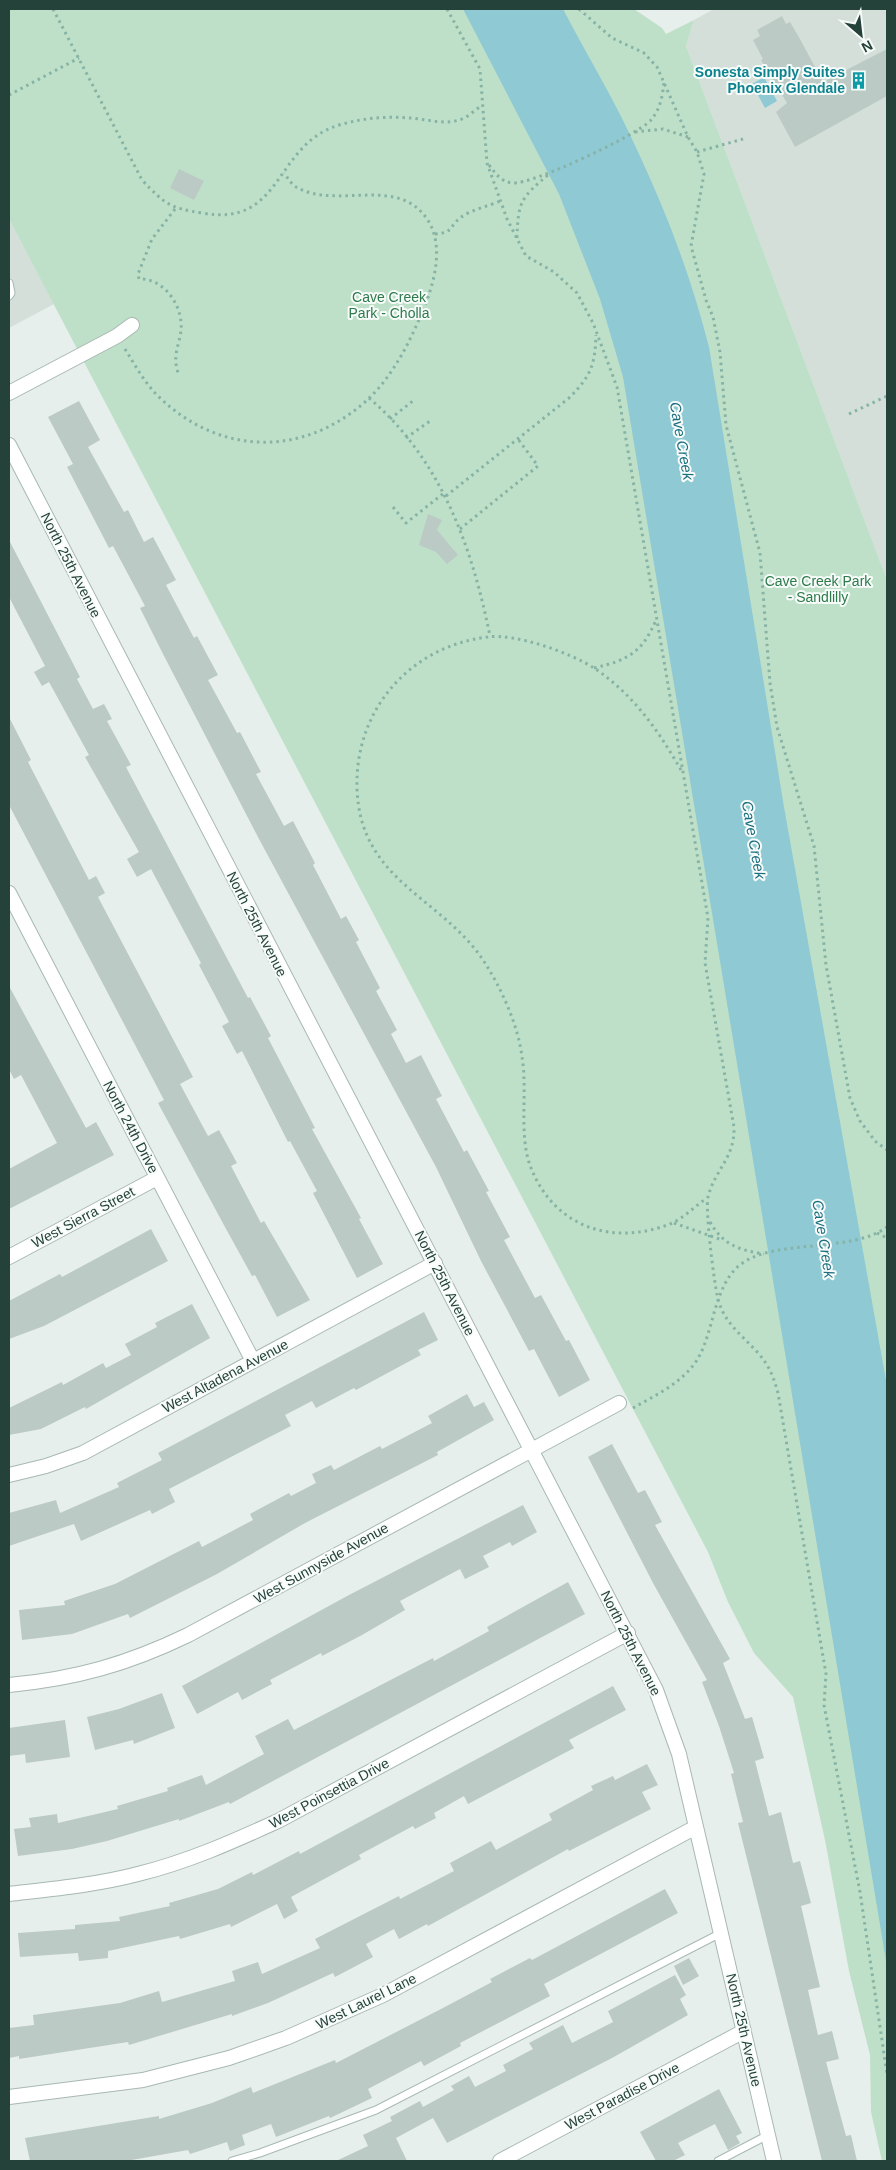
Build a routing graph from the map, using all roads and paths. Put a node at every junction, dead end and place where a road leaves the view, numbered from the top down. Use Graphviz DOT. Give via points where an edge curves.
graph roads {
  1 [pos="53,9"];
  2 [pos="447,9"];
  3 [pos="579,9"];
  4 [pos="79,58"];
  5 [pos="664,81"];
  6 [pos="9,95"];
  7 [pos="482,106"];
  8 [pos="633,133"];
  9 [pos="688,137"];
  10 [pos="743,139"];
  11 [pos="697,152"];
  12 [pos="487,162"];
  13 [pos="551,172"];
  14 [pos="284,173"];
  15 [pos="500,201"];
  16 [pos="175,209"];
  17 [pos="435,234"];
  18 [pos="516,239"];
  19 [pos="9,283"];
  20 [pos="9,296"];
  21 [pos="132,325"];
  22 [pos="596,332"];
  23 [pos="117,336"];
  24 [pos="178,375"];
  25 [pos="9,393"];
  26 [pos="887,396"];
  27 [pos="369,398"];
  28 [pos="414,400"];
  29 [pos="849,414"];
  30 [pos="390,419"];
  31 [pos="430,421"];
  32 [pos="406,438"];
  33 [pos="518,439"];
  34 [pos="9,445"];
  35 [pos="445,495"];
  36 [pos="393,507"];
  37 [pos="460,529"];
  38 [pos="656,618"];
  39 [pos="490,636"];
  40 [pos="594,668"];
  41 [pos="683,773"];
  42 [pos="9,892"];
  43 [pos="887,1150"];
  44 [pos="157,1178"];
  45 [pos="708,1198"];
  46 [pos="708,1220"];
  47 [pos="673,1223"];
  48 [pos="887,1227"];
  49 [pos="877,1233"];
  50 [pos="710,1234"];
  51 [pos="887,1238"];
  52 [pos="723,1241"];
  53 [pos="765,1254"];
  54 [pos="9,1257"];
  55 [pos="435,1263"];
  56 [pos="718,1299"];
  57 [pos="253,1361"];
  58 [pos="619,1403"];
  59 [pos="531,1449"];
  60 [pos="9,1475"];
  61 [pos="628,1633"];
  62 [pos="9,1685"];
  63 [pos="696,1827"];
  64 [pos="9,1894"];
  65 [pos="721,1933"];
  66 [pos="744,2031"];
  67 [pos="887,2074"];
  68 [pos="9,2097"];
  69 [pos="768,2135"];
  70 [pos="232,2161"];
  71 [pos="500,2161"];
  72 [pos="718,2161"];
  73 [pos="774,2161"];
  1 -- 4 [label="path"];
  2 -- 7 [label="path" via="480,69"];
  3 -- 5 [label="path" via="612,38 644,53"];
  4 -- 6 [label="path"];
  4 -- 16 [label="path" via="142,180"];
  5 -- 8 [label="path" via="662,97 653,118"];
  5 -- 9 [label="path"];
  7 -- 12 [label="path"];
  7 -- 14 [label="path" via="460,120 440,122 385,116 337,126 315,136 298,150"];
  8 -- 9 [label="path" via="663,130"];
  8 -- 13 [label="path"];
  9 -- 11 [label="path"];
  10 -- 11 [label="path"];
  11 -- 43 [label="path" via="704,174 691,246 713,317 720,352 726,425 760,553 770,683 777,728 814,846 826,965 850,1098 860,1121 875,1141"];
  12 -- 13 [label="path" via="502,180 514,183"];
  12 -- 15 [label="path"];
  13 -- 18 [label="path" via="521,202"];
  14 -- 16 [label="path" via="255,207 236,215"];
  14 -- 17 [label="path" via="295,186 325,196 382,194 401,198 416,206"];
  15 -- 17 [label="path" via="460,218 452,230"];
  15 -- 18 [label="path"];
  16 -- 24 [label="path" via="152,239 138,279 148,279 164,288 179,312 181,322 175,358"];
  17 -- 27 [label="path" via="434,279 420,317 389,374"];
  18 -- 22 [label="path" via="526,256 554,272 577,293"];
  19 -- 20 [label="lane"];
  21 -- 23 [label="street"];
  22 -- 33 [label="path" via="595,360 584,384"];
  22 -- 38 [label="path" via="617,387"];
  23 -- 25 [label="street"];
  23 -- 27 [label="path" via="144,379 172,409 192,424 238,440 273,443 304,437 335,424"];
  26 -- 29 [label="path"];
  27 -- 30 [label="path"];
  28 -- 30 [label="path"];
  30 -- 32 [label="path"];
  31 -- 32 [label="path"];
  32 -- 35 [label="path"];
  33 -- 35 [label="path"];
  33 -- 37 [label="path" via="538,466"];
  34 -- 55 [label="street, North 25th Avenue"];
  35 -- 36 [label="path" via="406,523"];
  35 -- 37 [label="path"];
  37 -- 39 [label="path" via="480,589"];
  38 -- 40 [label="path" via="648,638 635,654 617,663"];
  38 -- 41 [label="path"];
  39 -- 40 [label="path" via="526,640"];
  39 -- 47 [label="path" via="435,654 407,672 384,694 369,723 357,763 360,814 381,862 468,942 484,961 499,989 522,1056 524,1120 530,1166 544,1192 573,1220 594,1230 616,1234 644,1232"];
  40 -- 41 [label="path" via="639,706"];
  41 -- 45 [label="path" via="708,918 705,963 734,1127 734,1142"];
  42 -- 44 [label="street, North 24th Drive"];
  44 -- 54 [label="street, West Sierra Street"];
  44 -- 57 [label="street, North 24th Drive"];
  45 -- 46 [label="path"];
  45 -- 47 [label="path"];
  46 -- 50 [label="path"];
  46 -- 52 [label="path"];
  47 -- 50 [label="path"];
  48 -- 49 [label="path"];
  49 -- 51 [label="path"];
  49 -- 53 [label="path"];
  50 -- 52 [label="path"];
  50 -- 56 [label="path"];
  52 -- 53 [label="path" via="740,1250"];
  53 -- 56 [label="path" via="734,1270"];
  55 -- 57 [label="street, West Altadena Avenue"];
  55 -- 59 [label="street, North 25th Avenue"];
  56 -- 58 [label="path" via="711,1327 697,1360 689,1370 674,1384 624,1413"];
  56 -- 67 [label="path" via="735,1331 768,1366 778,1393 826,1674 824,1705 860,1892"];
  57 -- 60 [label="street, West Altadena Avenue" via="83,1453"];
  58 -- 59 [label="street, West Sunnyside Avenue"];
  59 -- 61 [label="street, North 25th Avenue"];
  59 -- 62 [label="street, West Sunnyside Avenue" via="149,1654 106,1669 53,1681"];
  61 -- 63 [label="street, North 25th Avenue" via="671,1726"];
  61 -- 64 [label="street, West Poinsettia Drive" via="278,1821 234,1841 193,1858 137,1874 90,1884"];
  63 -- 65 [label="street, North 25th Avenue"];
  63 -- 68 [label="street, West Laurel Lane" via="383,1994 286,2038 229,2058 144,2080"];
  65 -- 66 [label="street, North 25th Avenue"];
  65 -- 70 [label="lane" via="376,2110 260,2154"];
  66 -- 69 [label="street, North 25th Avenue"];
  66 -- 71 [label="street, West Paradise Drive"];
  69 -- 72 [label="lane"];
  69 -- 73 [label="street, North 25th Avenue"];
}
